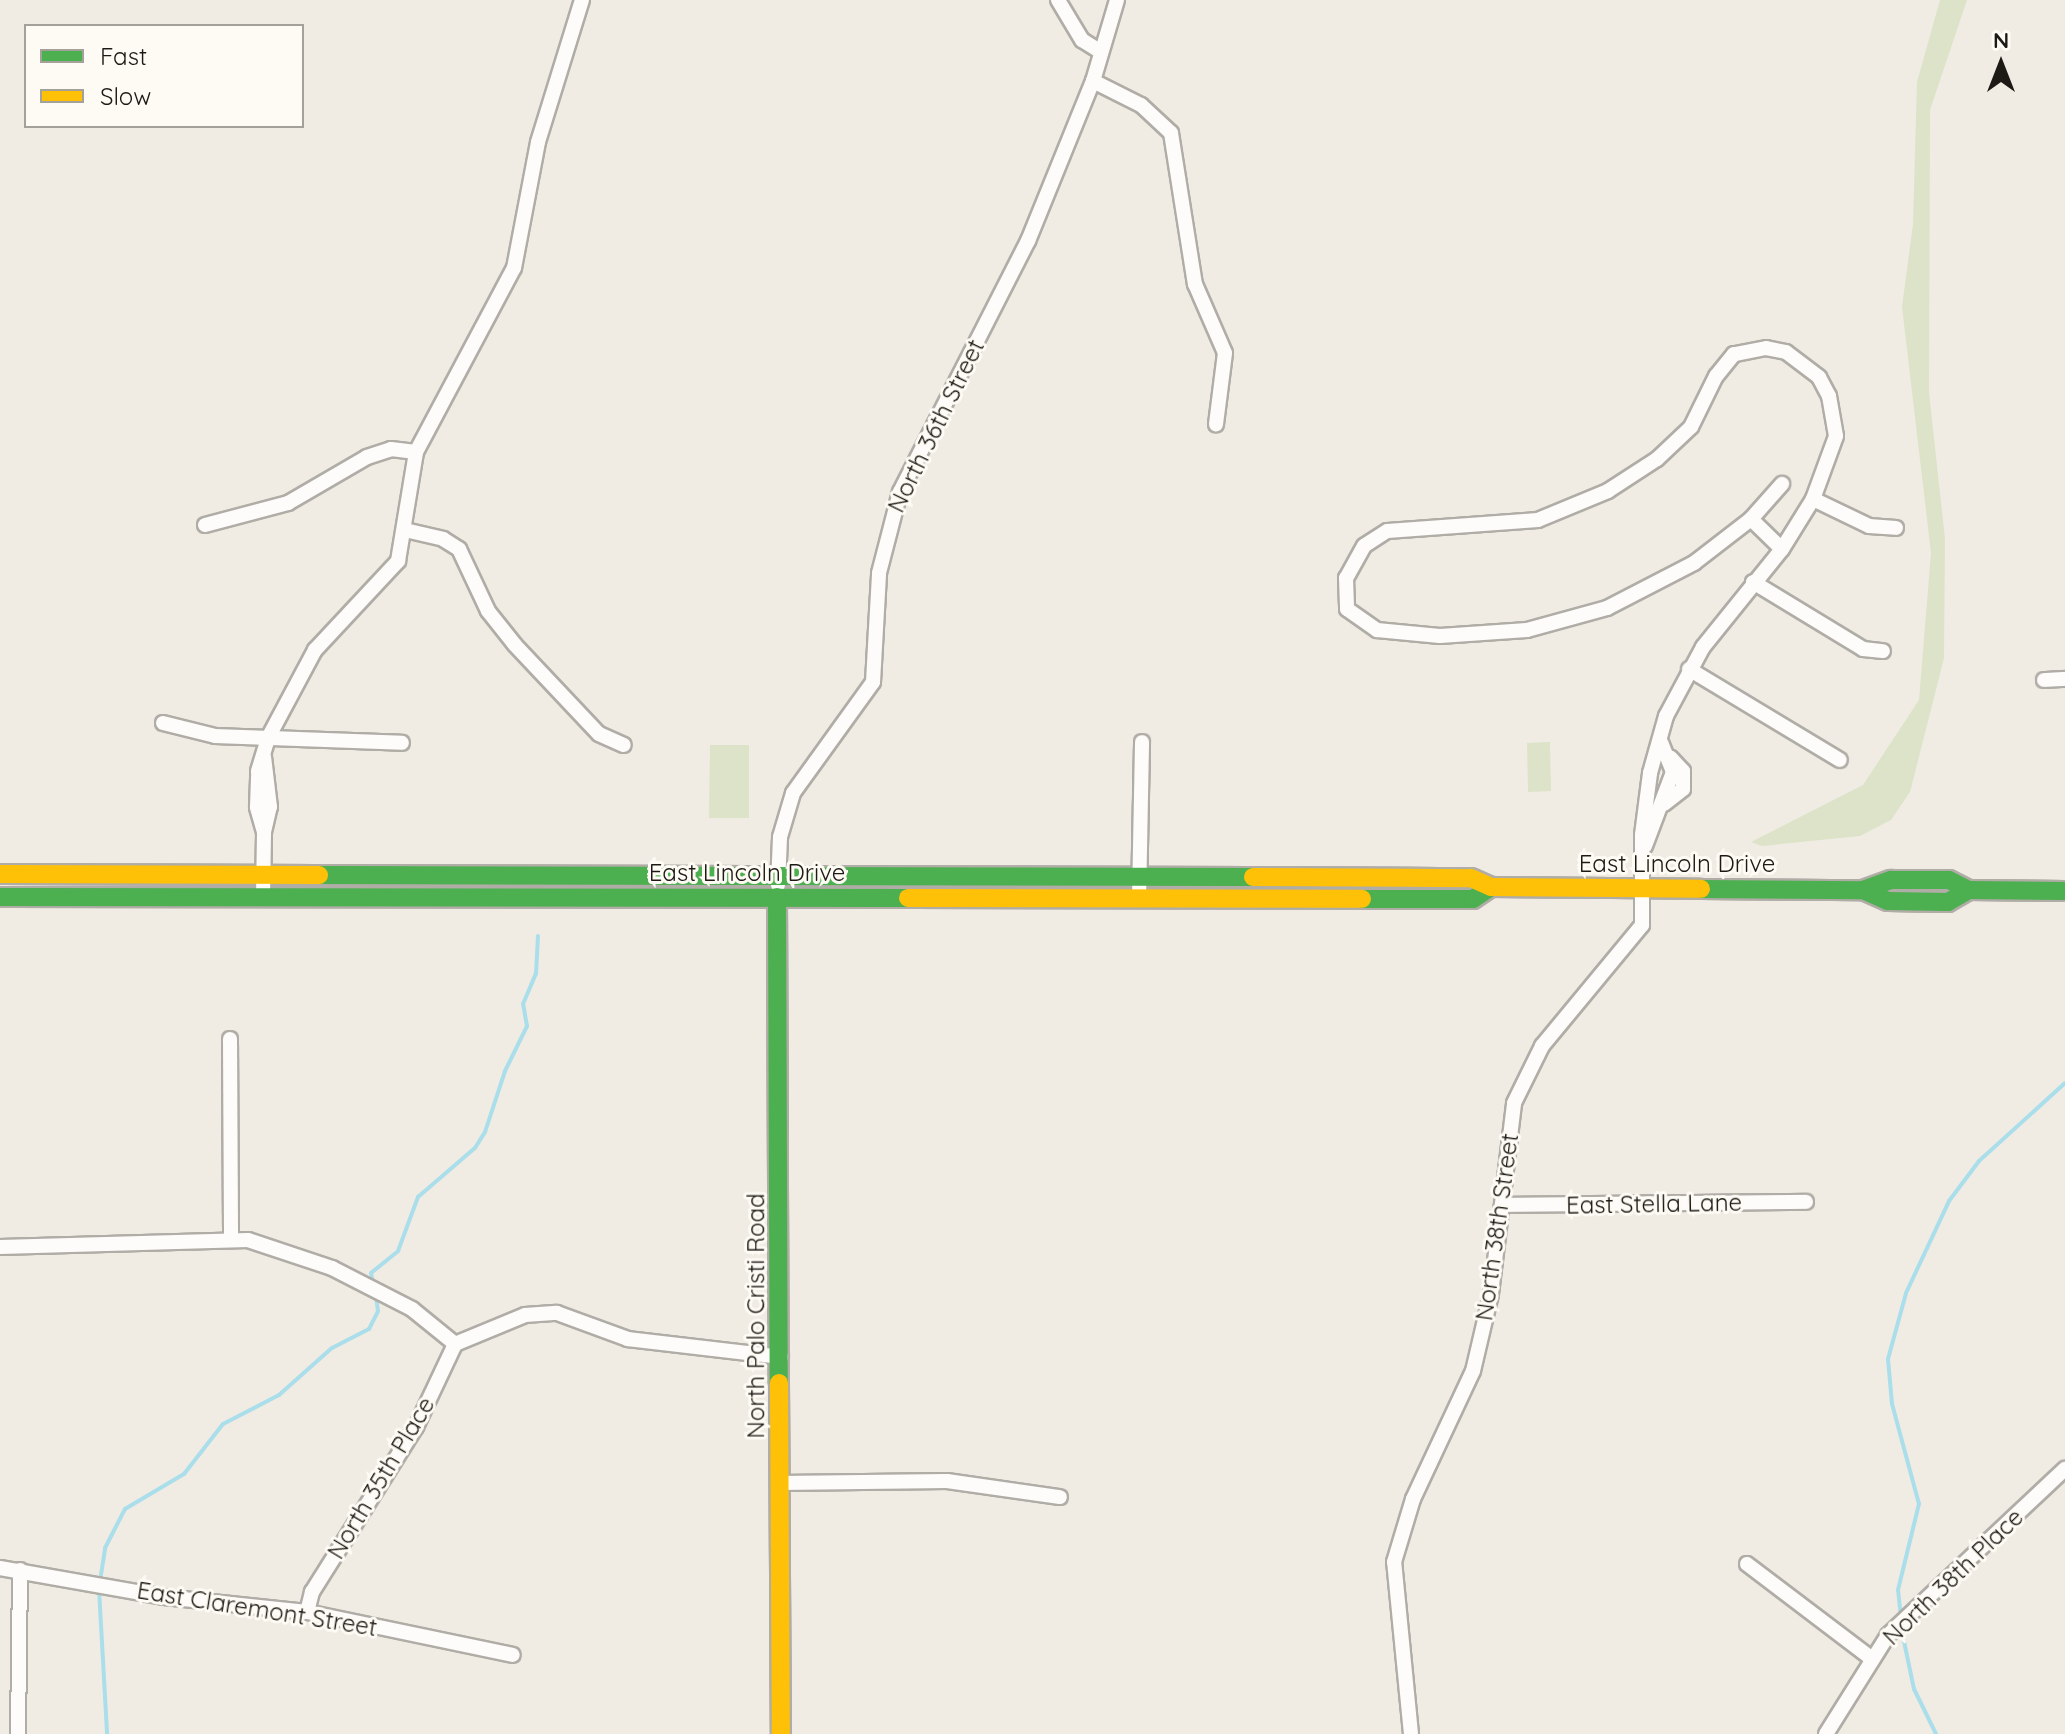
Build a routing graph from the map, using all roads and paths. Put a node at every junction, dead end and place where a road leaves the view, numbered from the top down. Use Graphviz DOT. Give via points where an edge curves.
graph roads {
  1 [pos="582,0"];
  2 [pos="1058,0"];
  3 [pos="1117,0"];
  4 [pos="1098,50"];
  5 [pos="1093,81"];
  6 [pos="1216,424"];
  7 [pos="416,452"];
  8 [pos="1782,484"];
  9 [pos="1813,499"];
  10 [pos="1751,519"];
  11 [pos="205,525"];
  12 [pos="1896,528"];
  13 [pos="405,530"];
  14 [pos="1782,549"];
  15 [pos="1753,582"];
  16 [pos="1883,651"];
  17 [pos="1689,669"];
  18 [pos="2065,679"];
  19 [pos="2044,680"];
  20 [pos="163,723"];
  21 [pos="268,738"];
  22 [pos="1142,742"];
  23 [pos="1661,742"];
  24 [pos="402,743"];
  25 [pos="624,745"];
  26 [pos="1840,760"];
  27 [pos="1645,854"];
  28 [pos="0,874"];
  29 [pos="263,874"];
  30 [pos="778,875"];
  31 [pos="1139,876"];
  32 [pos="1491,887"];
  33 [pos="1643,888"];
  34 [pos="2065,891"];
  35 [pos="0,897"];
  36 [pos="263,897"];
  37 [pos="777,897"];
  38 [pos="1139,900"];
  39 [pos="230,1039"];
  40 [pos="1806,1202"];
  41 [pos="1502,1205"];
  42 [pos="231,1240"];
  43 [pos="0,1247"];
  44 [pos="455,1344"];
  45 [pos="781,1357"];
  46 [pos="2065,1469"];
  47 [pos="780,1483"];
  48 [pos="1060,1497"];
  49 [pos="1747,1564"];
  50 [pos="0,1568"];
  51 [pos="20,1570"];
  52 [pos="307,1612"];
  53 [pos="513,1655"];
  54 [pos="1872,1659"];
  55 [pos="18,1734"];
  56 [pos="781,1734"];
  57 [pos="1411,1734"];
  58 [pos="1826,1734"];
  1 -- 7 [label="street" via="528,182 514,268"];
  2 -- 4 [label="street" via="1082,40"];
  3 -- 4 [label="street, North 36th Street"];
  4 -- 5 [label="street, North 36th Street"];
  5 -- 6 [label="street" via="1141,105 1171,133 1195,284 1225,353"];
  5 -- 30 [label="street, North 36th Street" via="1028,241 900,492 879,573 873,682 793,793"];
  7 -- 11 [label="street" via="391,449 367,457 288,503"];
  7 -- 13 [label="street"];
  8 -- 10 [label="street, North 38th Street"];
  9 -- 10 [label="street, North 38th Street" via="1836,436 1829,396 1802,361 1786,352 1749,349 1726,363 1691,427 1657,459 1608,491 1538,520 1387,531 1358,553 1344,595 1347,609 1361,624 1377,630 1440,636 1527,630 1607,608 1652,587"];
  9 -- 12 [label="street" via="1869,526"];
  9 -- 14 [label="street, North 38th Street"];
  10 -- 14 [label="street"];
  13 -- 21 [label="street" via="391,572 315,650"];
  13 -- 25 [label="street" via="443,539 459,549 488,611 515,645 599,734"];
  14 -- 15 [label="street, North 38th Street"];
  15 -- 16 [label="street" via="1863,649"];
  15 -- 17 [label="street, North 38th Street"];
  17 -- 23 [label="street, North 38th Street" via="1675,692"];
  17 -- 26 [label="street"];
  18 -- 19 [label="street"];
  20 -- 21 [label="street" via="215,736"];
  21 -- 24 [label="street"];
  21 -- 29 [label="street" via="264,757 270,807"];
  22 -- 31 [label="street"];
  23 -- 27 [label="street, North 38th Street" via="1650,773 1642,835"];
  23 -- 27 [label="street" via="1683,771 1683,789 1663,804"];
  27 -- 33 [label="street, North 38th Street"];
  28 -- 29 [label="main road, East Lincoln Drive"];
  29 -- 30 [label="main road, East Lincoln Drive"];
  29 -- 36 [label="street"];
  30 -- 31 [label="main road, East Lincoln Drive"];
  30 -- 37 [label="street, North 36th Street"];
  31 -- 32 [label="main road, East Lincoln Drive" via="1471,878"];
  31 -- 38 [label="street"];
  32 -- 33 [label="main road, East Lincoln Drive"];
  32 -- 38 [label="main road, East Lincoln Drive" via="1473,899"];
  33 -- 34 [label="main road, East Lincoln Drive" via="1863,890 1888,901 1948,902 1969,890"];
  33 -- 41 [label="street, North 38th Street" via="1642,925 1542,1046 1527,1072 1514,1103"];
  35 -- 36 [label="main road, East Lincoln Drive"];
  36 -- 37 [label="main road, East Lincoln Drive"];
  37 -- 38 [label="main road, East Lincoln Drive"];
  37 -- 45 [label="main road, North Palo Cristi Road"];
  39 -- 42 [label="street"];
  40 -- 41 [label="street, East Stella Lane"];
  41 -- 57 [label="street, North 38th Street" via="1491,1294 1473,1371 1413,1499 1394,1562"];
  42 -- 43 [label="street"];
  42 -- 44 [label="street" via="281,1247 374,1290 412,1309"];
  44 -- 45 [label="street" via="525,1315 557,1313 628,1339"];
  44 -- 52 [label="street, North 35th Place" via="416,1427 312,1592"];
  45 -- 47 [label="main road, North Palo Cristi Road"];
  46 -- 54 [label="street, North 38th Place" via="1901,1623"];
  47 -- 48 [label="street" via="947,1481"];
  47 -- 56 [label="main road, North Palo Cristi Road"];
  49 -- 54 [label="street"];
  50 -- 51 [label="street, East Claremont Street"];
  51 -- 52 [label="street, East Claremont Street" via="164,1597"];
  51 -- 55 [label="street"];
  52 -- 53 [label="street, East Claremont Street"];
  54 -- 58 [label="street, North 38th Place"];
}
